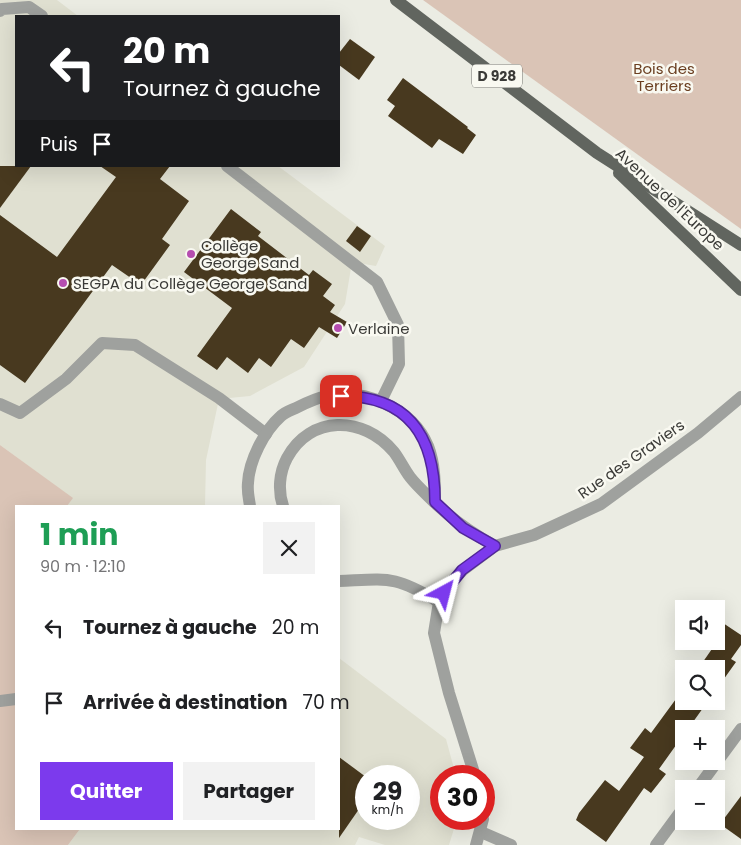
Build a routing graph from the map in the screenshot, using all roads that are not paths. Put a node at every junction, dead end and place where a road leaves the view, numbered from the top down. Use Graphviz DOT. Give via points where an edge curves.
graph roads {
  1 [pos="396,0"];
  2 [pos="0,11"];
  3 [pos="41,15"];
  4 [pos="597,153"];
  5 [pos="228,167"];
  6 [pos="741,245"];
  7 [pos="741,290"];
  8 [pos="741,397"];
  9 [pos="381,401"];
  10 [pos="0,404"];
  11 [pos="266,434"];
  12 [pos="435,502"];
  13 [pos="250,505"];
  14 [pos="283,505"];
  15 [pos="495,546"];
  16 [pos="340,582"];
  17 [pos="438,602"];
  18 [pos="15,699"];
  19 [pos="0,701"];
  20 [pos="741,729"];
  21 [pos="472,765"];
  22 [pos="704,780"];
  23 [pos="675,819"];
  24 [pos="480,830"];
  25 [pos="489,830"];
  26 [pos="476,845"];
  27 [pos="511,845"];
  28 [pos="656,845"];
  1 -- 4 [label="main road, Avenue de l'Europe / D 928"];
  2 -- 3 [label="street" via="29,7"];
  4 -- 6 [label="main road, Avenue de l'Europe / D 928"];
  4 -- 7 [label="main road, Avenue de l'Europe / D 928"];
  5 -- 9 [label="street" via="377,282 398,325 399,364"];
  8 -- 15 [label="street, Rue des Graviers" via="698,433 600,504 534,535"];
  9 -- 11 [label="street" via="355,396 326,396 281,416"];
  9 -- 12 [label="street" via="398,410 428,446"];
  10 -- 11 [label="street" via="20,413 66,378 102,343 135,345 219,398"];
  11 -- 13 [label="street" via="248,483"];
  12 -- 14 [label="street" via="411,479 394,452 373,434 329,424 298,441 286,460 280,485"];
  12 -- 15 [label="street" via="463,528"];
  15 -- 17 [label="street, Rue des Graviers" via="462,570"];
  16 -- 17 [label="street" via="391,579 412,586"];
  17 -- 21 [label="street, Rue des Graviers" via="434,633"];
  18 -- 19 [label="street"];
  20 -- 22 [label="street"];
  23 -- 28 [label="street"];
  24 -- 26 [label="street"];
  25 -- 27 [label="street"];
}
